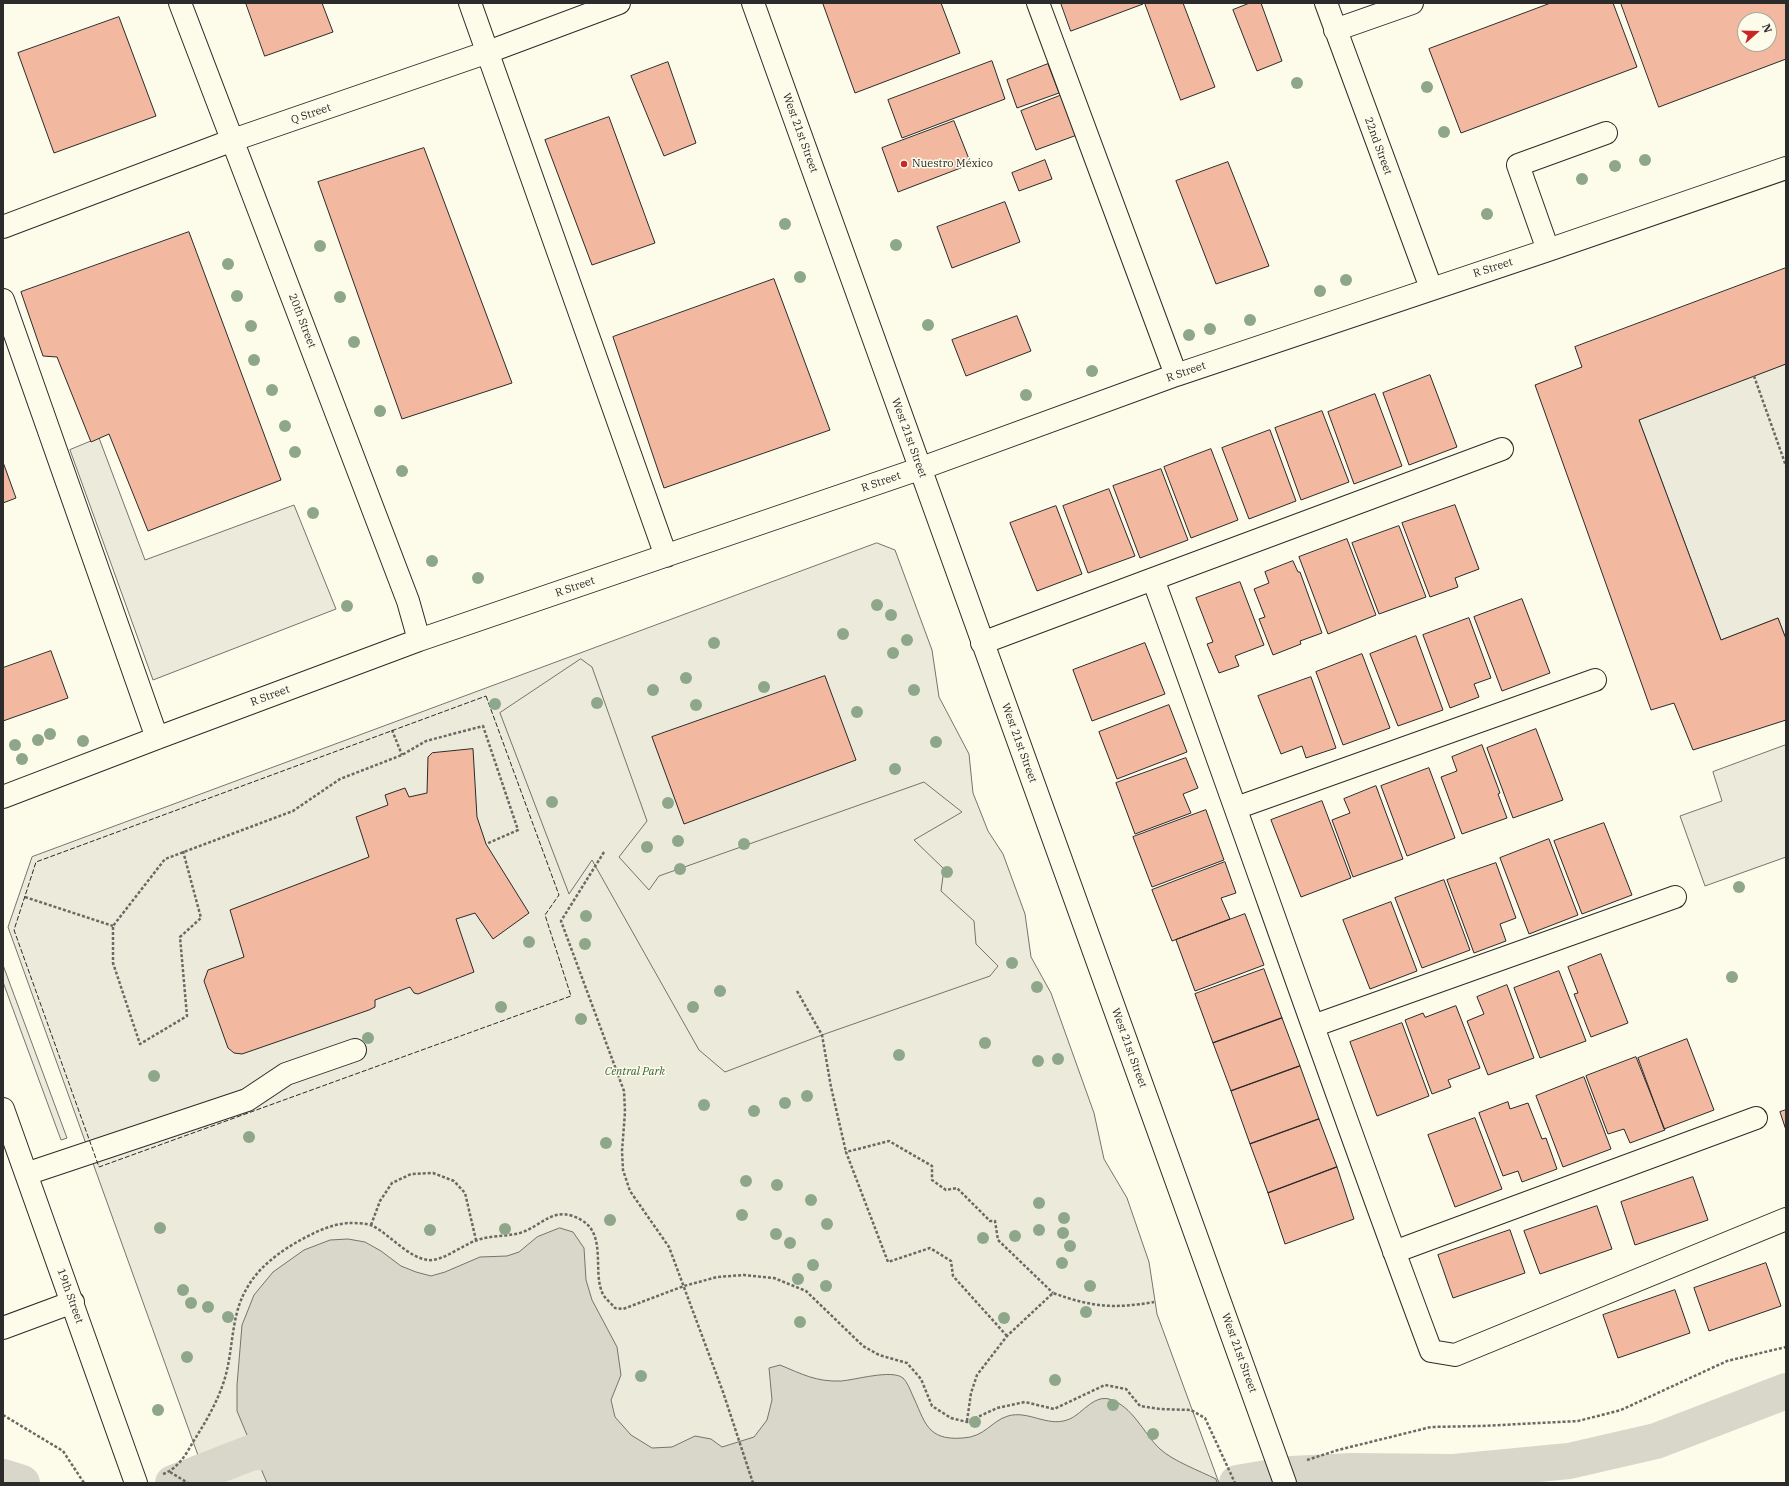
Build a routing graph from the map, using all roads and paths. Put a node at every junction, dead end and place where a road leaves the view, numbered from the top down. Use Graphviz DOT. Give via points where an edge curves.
graph roads {
  1 [pos="180,3"];
  2 [pos="470,3"];
  3 [pos="619,3"];
  4 [pos="753,3"];
  5 [pos="1038,3"];
  6 [pos="1326,3"];
  7 [pos="1412,3"];
  8 [pos="1335,30"];
  9 [pos="488,52"];
  10 [pos="1606,133"];
  11 [pos="233,140"];
  12 [pos="1786,168"];
  13 [pos="3,226"];
  14 [pos="1548,250"];
  15 [pos="1432,288"];
  16 [pos="3,300"];
  17 [pos="1176,375"];
  18 [pos="1754,376"];
  19 [pos="1502,449"];
  20 [pos="1786,466"];
  21 [pos="920,469"];
  22 [pos="666,556"];
  23 [pos="1153,579"];
  24 [pos="419,640"];
  25 [pos="982,643"];
  26 [pos="1595,680"];
  27 [pos="392,730"];
  28 [pos="157,738"];
  29 [pos="402,755"];
  30 [pos="3,798"];
  31 [pos="1236,808"];
  32 [pos="486,844"];
  33 [pos="183,851"];
  34 [pos="604,852"];
  35 [pos="25,897"];
  36 [pos="1675,897"];
  37 [pos="113,926"];
  38 [pos="797,991"];
  39 [pos="1313,1026"];
  40 [pos="355,1050"];
  41 [pos="3,1109"];
  42 [pos="1756,1118"];
  43 [pos="846,1152"];
  44 [pos="26,1174"];
  45 [pos="1786,1220"];
  46 [pos="371,1225"];
  47 [pos="476,1240"];
  48 [pos="1394,1252"];
  49 [pos="684,1286"];
  50 [pos="1053,1294"];
  51 [pos="73,1302"];
  52 [pos="1154,1302"];
  53 [pos="3,1328"];
  54 [pos="1008,1336"];
  55 [pos="1786,1347"];
  56 [pos="3,1415"];
  57 [pos="967,1422"];
  58 [pos="1306,1460"];
  59 [pos="84,1483"];
  60 [pos="136,1483"];
  61 [pos="188,1483"];
  62 [pos="753,1483"];
  63 [pos="1235,1483"];
  64 [pos="1285,1483"];
  1 -- 11 [label="street, 20th Street"];
  2 -- 9 [label="street"];
  3 -- 9 [label="street, Q Street"];
  4 -- 21 [label="street, West 21st Street"];
  5 -- 17 [label="street"];
  6 -- 8 [label="street, 22nd Street"];
  7 -- 8 [label="street"];
  8 -- 15 [label="street, 22nd Street"];
  9 -- 11 [label="street, Q Street"];
  9 -- 22 [label="street"];
  10 -- 14 [label="street" via="1518,165"];
  11 -- 13 [label="street, Q Street"];
  11 -- 24 [label="street, 20th Street" via="408,601"];
  12 -- 14 [label="street, R Street"];
  14 -- 15 [label="street, R Street"];
  15 -- 17 [label="street, R Street"];
  16 -- 28 [label="street"];
  17 -- 21 [label="street, R Street"];
  18 -- 20 [label="path"];
  19 -- 23 [label="street"];
  21 -- 22 [label="street, R Street"];
  21 -- 25 [label="street, West 21st Street"];
  22 -- 24 [label="street, R Street"];
  23 -- 25 [label="street"];
  23 -- 31 [label="street"];
  24 -- 28 [label="street, R Street"];
  25 -- 64 [label="street, West 21st Street"];
  26 -- 31 [label="street"];
  27 -- 29 [label="path"];
  28 -- 30 [label="street, R Street"];
  29 -- 32 [label="path" via="426,741 482,726 518,830"];
  29 -- 33 [label="path" via="340,779 292,811"];
  31 -- 39 [label="street"];
  33 -- 37 [label="path" via="165,859"];
  33 -- 37 [label="path" via="201,918 180,937 188,1016 140,1044 114,963"];
  34 -- 49 [label="path" via="561,921 624,1091 622,1170 630,1191 669,1247"];
  35 -- 37 [label="path"];
  36 -- 39 [label="street"];
  38 -- 43 [label="path" via="822,1035 830,1087"];
  39 -- 48 [label="street"];
  40 -- 44 [label="street" via="286,1074 247,1100"];
  41 -- 44 [label="street, 19th Street"];
  42 -- 48 [label="street"];
  43 -- 50 [label="path" via="888,1141 932,1166 932,1180 946,1190 957,1188 990,1221 995,1221 998,1240"];
  43 -- 54 [label="path" via="888,1262 930,1248 951,1262 953,1276"];
  44 -- 51 [label="street, 19th Street"];
  45 -- 48 [label="street" via="1455,1355 1431,1351"];
  46 -- 47 [label="path" via="413,1254 428,1261 440,1258"];
  46 -- 47 [label="path" via="380,1201 392,1183 410,1174 433,1173 454,1181 465,1193"];
  46 -- 61 [label="path" via="349,1223 331,1226 308,1235 284,1249 266,1264 247,1287 237,1308 225,1380 214,1408 185,1456 170,1472"];
  47 -- 49 [label="path" via="521,1232 551,1216 570,1216 584,1222 594,1234 602,1293 615,1308 624,1309"];
  49 -- 57 [label="path" via="718,1276 744,1275 774,1278 806,1291 864,1346 879,1355 906,1363 921,1379 932,1406 951,1418"];
  49 -- 62 [label="path"];
  50 -- 52 [label="path" via="1076,1302 1102,1306 1128,1307"];
  50 -- 54 [label="path"];
  51 -- 53 [label="street"];
  51 -- 60 [label="street, 19th Street"];
  54 -- 57 [label="path" via="977,1375 971,1393"];
  55 -- 58 [label="path" via="1727,1361 1621,1410 1578,1421 1431,1427"];
  56 -- 59 [label="path" via="63,1451"];
  57 -- 63 [label="path" via="997,1408 1025,1402 1054,1409 1105,1385 1126,1389 1140,1406 1191,1410 1205,1418"];
}
